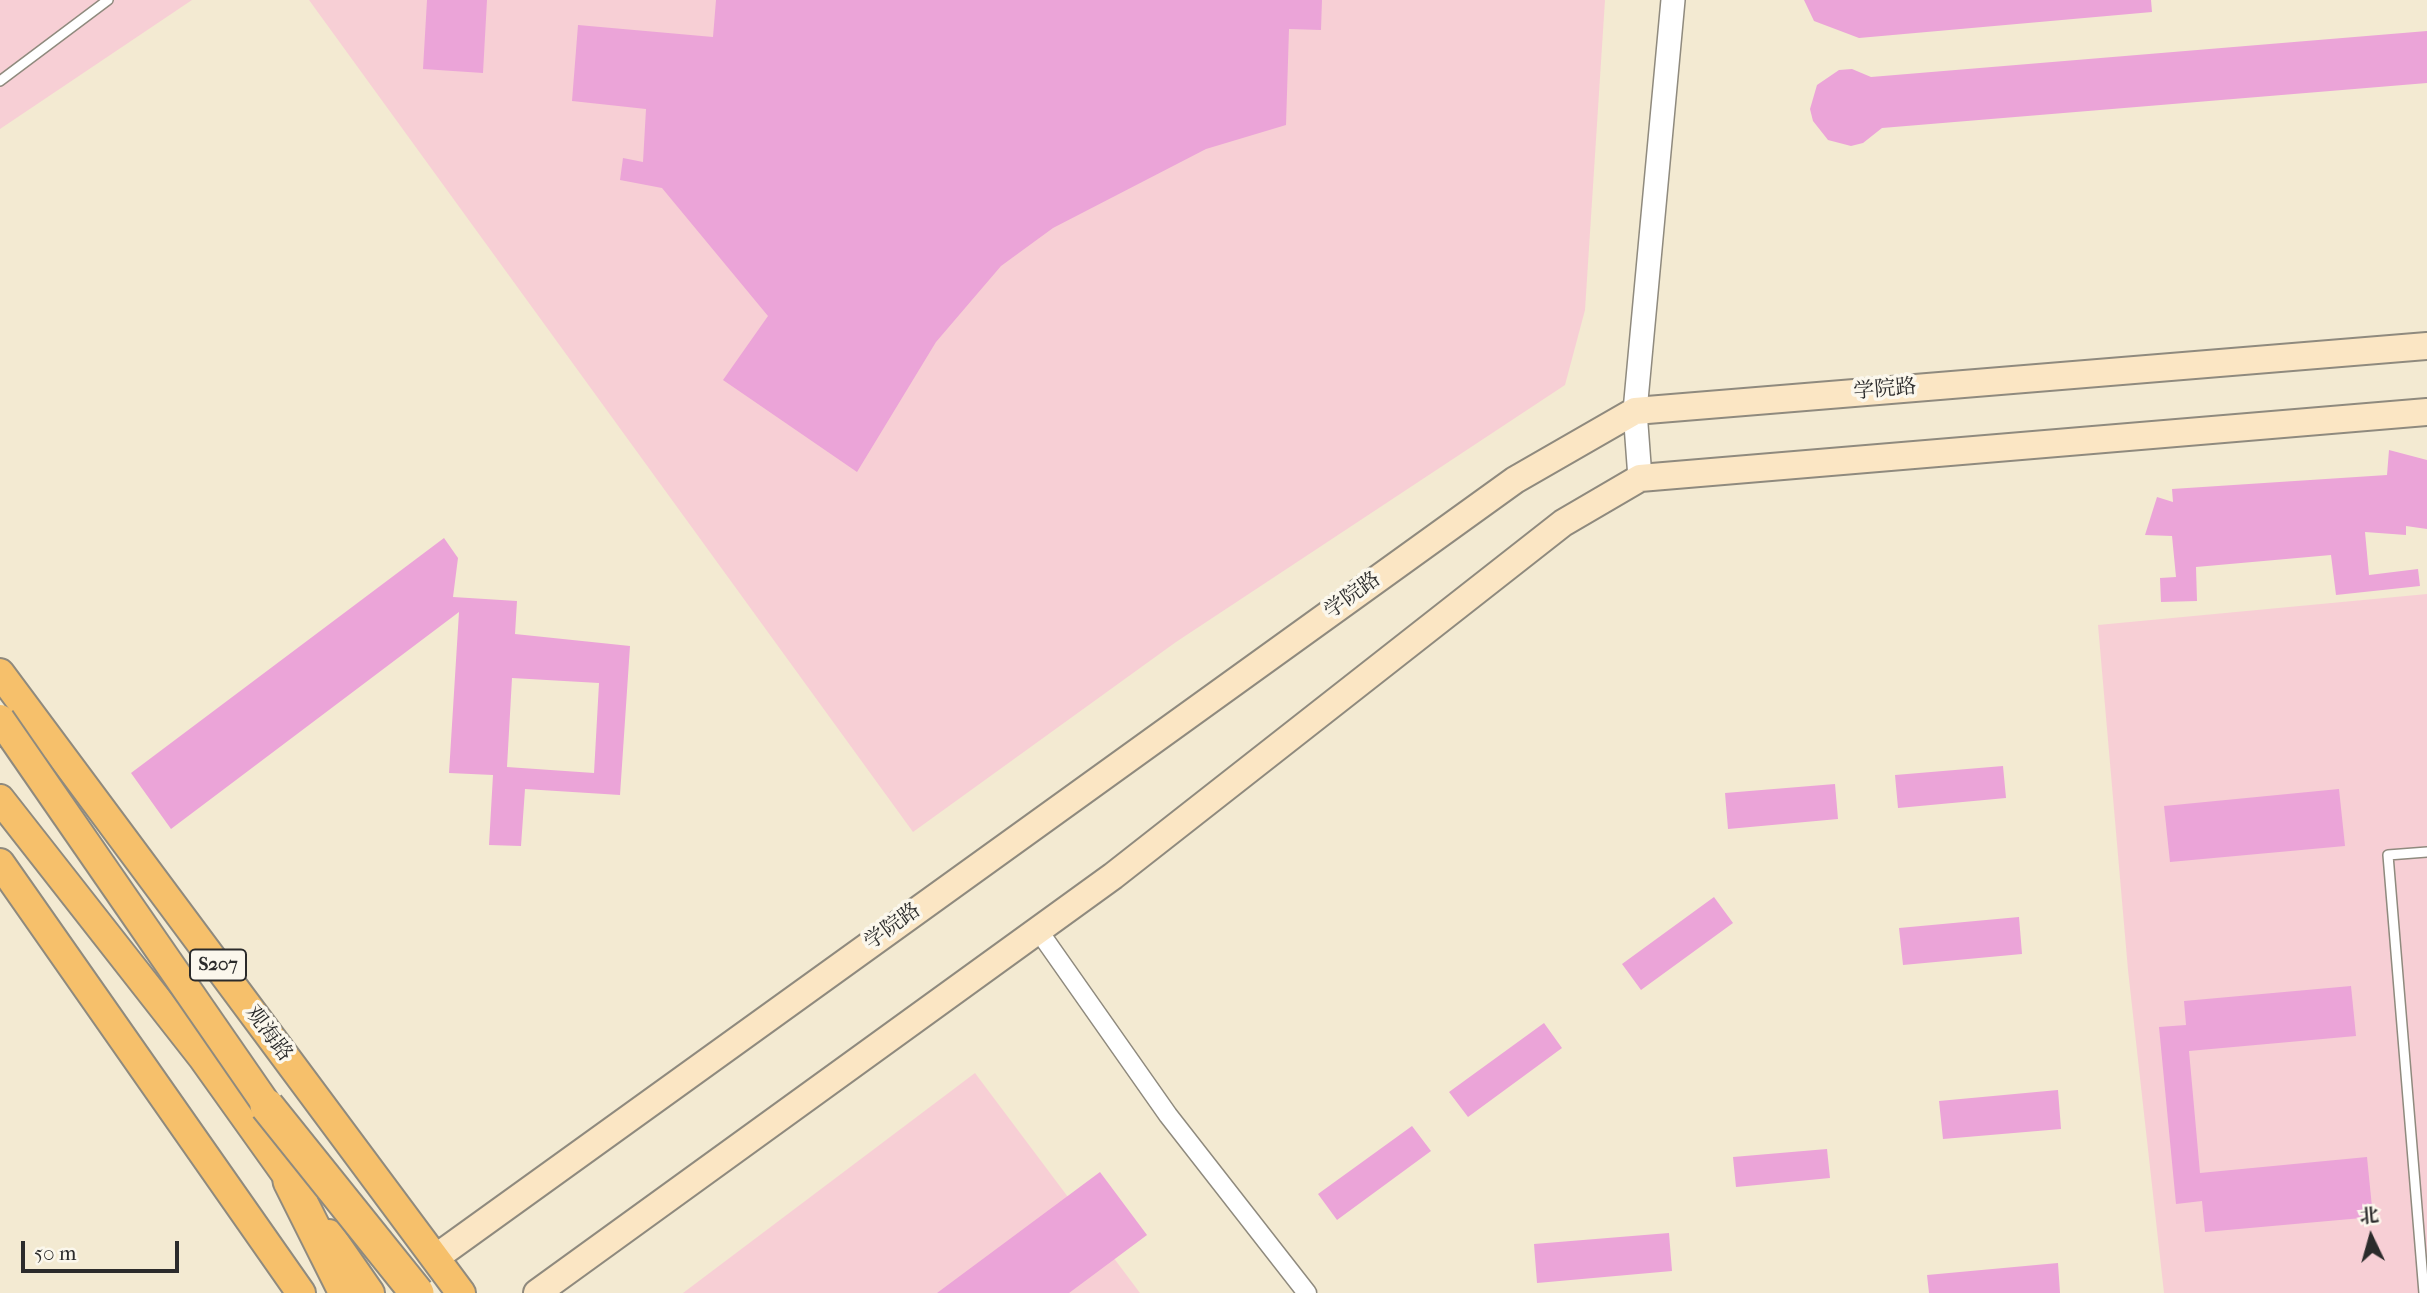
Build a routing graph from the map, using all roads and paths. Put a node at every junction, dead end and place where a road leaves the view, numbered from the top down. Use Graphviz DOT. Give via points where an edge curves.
graph roads {
  1 [pos="108,0"];
  2 [pos="1673,0"];
  3 [pos="0,81"];
  4 [pos="2427,346"];
  5 [pos="1635,411"];
  6 [pos="2427,412"];
  7 [pos="1640,478"];
  8 [pos="0,673"];
  9 [pos="0,719"];
  10 [pos="0,799"];
  11 [pos="2427,852"];
  12 [pos="0,863"];
  13 [pos="1038,930"];
  14 [pos="267,1106"];
  15 [pos="290,1181"];
  16 [pos="435,1258"];
  17 [pos="301,1293"];
  18 [pos="346,1293"];
  19 [pos="370,1293"];
  20 [pos="387,1293"];
  21 [pos="404,1293"];
  22 [pos="417,1293"];
  23 [pos="461,1293"];
  24 [pos="537,1293"];
  25 [pos="1307,1293"];
  26 [pos="2424,1293"];
  1 -- 3 [label="lane"];
  2 -- 5 [label="street"];
  4 -- 5 [label="main road, 学院路"];
  5 -- 7 [label="street"];
  5 -- 16 [label="main road, 学院路" via="1514,480"];
  6 -- 7 [label="main road"];
  7 -- 13 [label="main road" via="1563,523"];
  8 -- 16 [label="main road, 观海路 / S207"];
  9 -- 14 [label="main road, 观海路, bridge"];
  10 -- 15 [label="main road" via="202,1058"];
  11 -- 26 [label="lane" via="2388,855"];
  12 -- 17 [label="main road"];
  13 -- 24 [label="main road"];
  13 -- 25 [label="street" via="1168,1115"];
  14 -- 21 [label="main road, 观海路, bridge"];
  14 -- 22 [label="highway, bridge"];
  15 -- 18 [label="highway"];
  15 -- 19 [label="main road"];
  16 -- 20 [label="main road"];
  16 -- 23 [label="main road, 观海路 / S207"];
}
